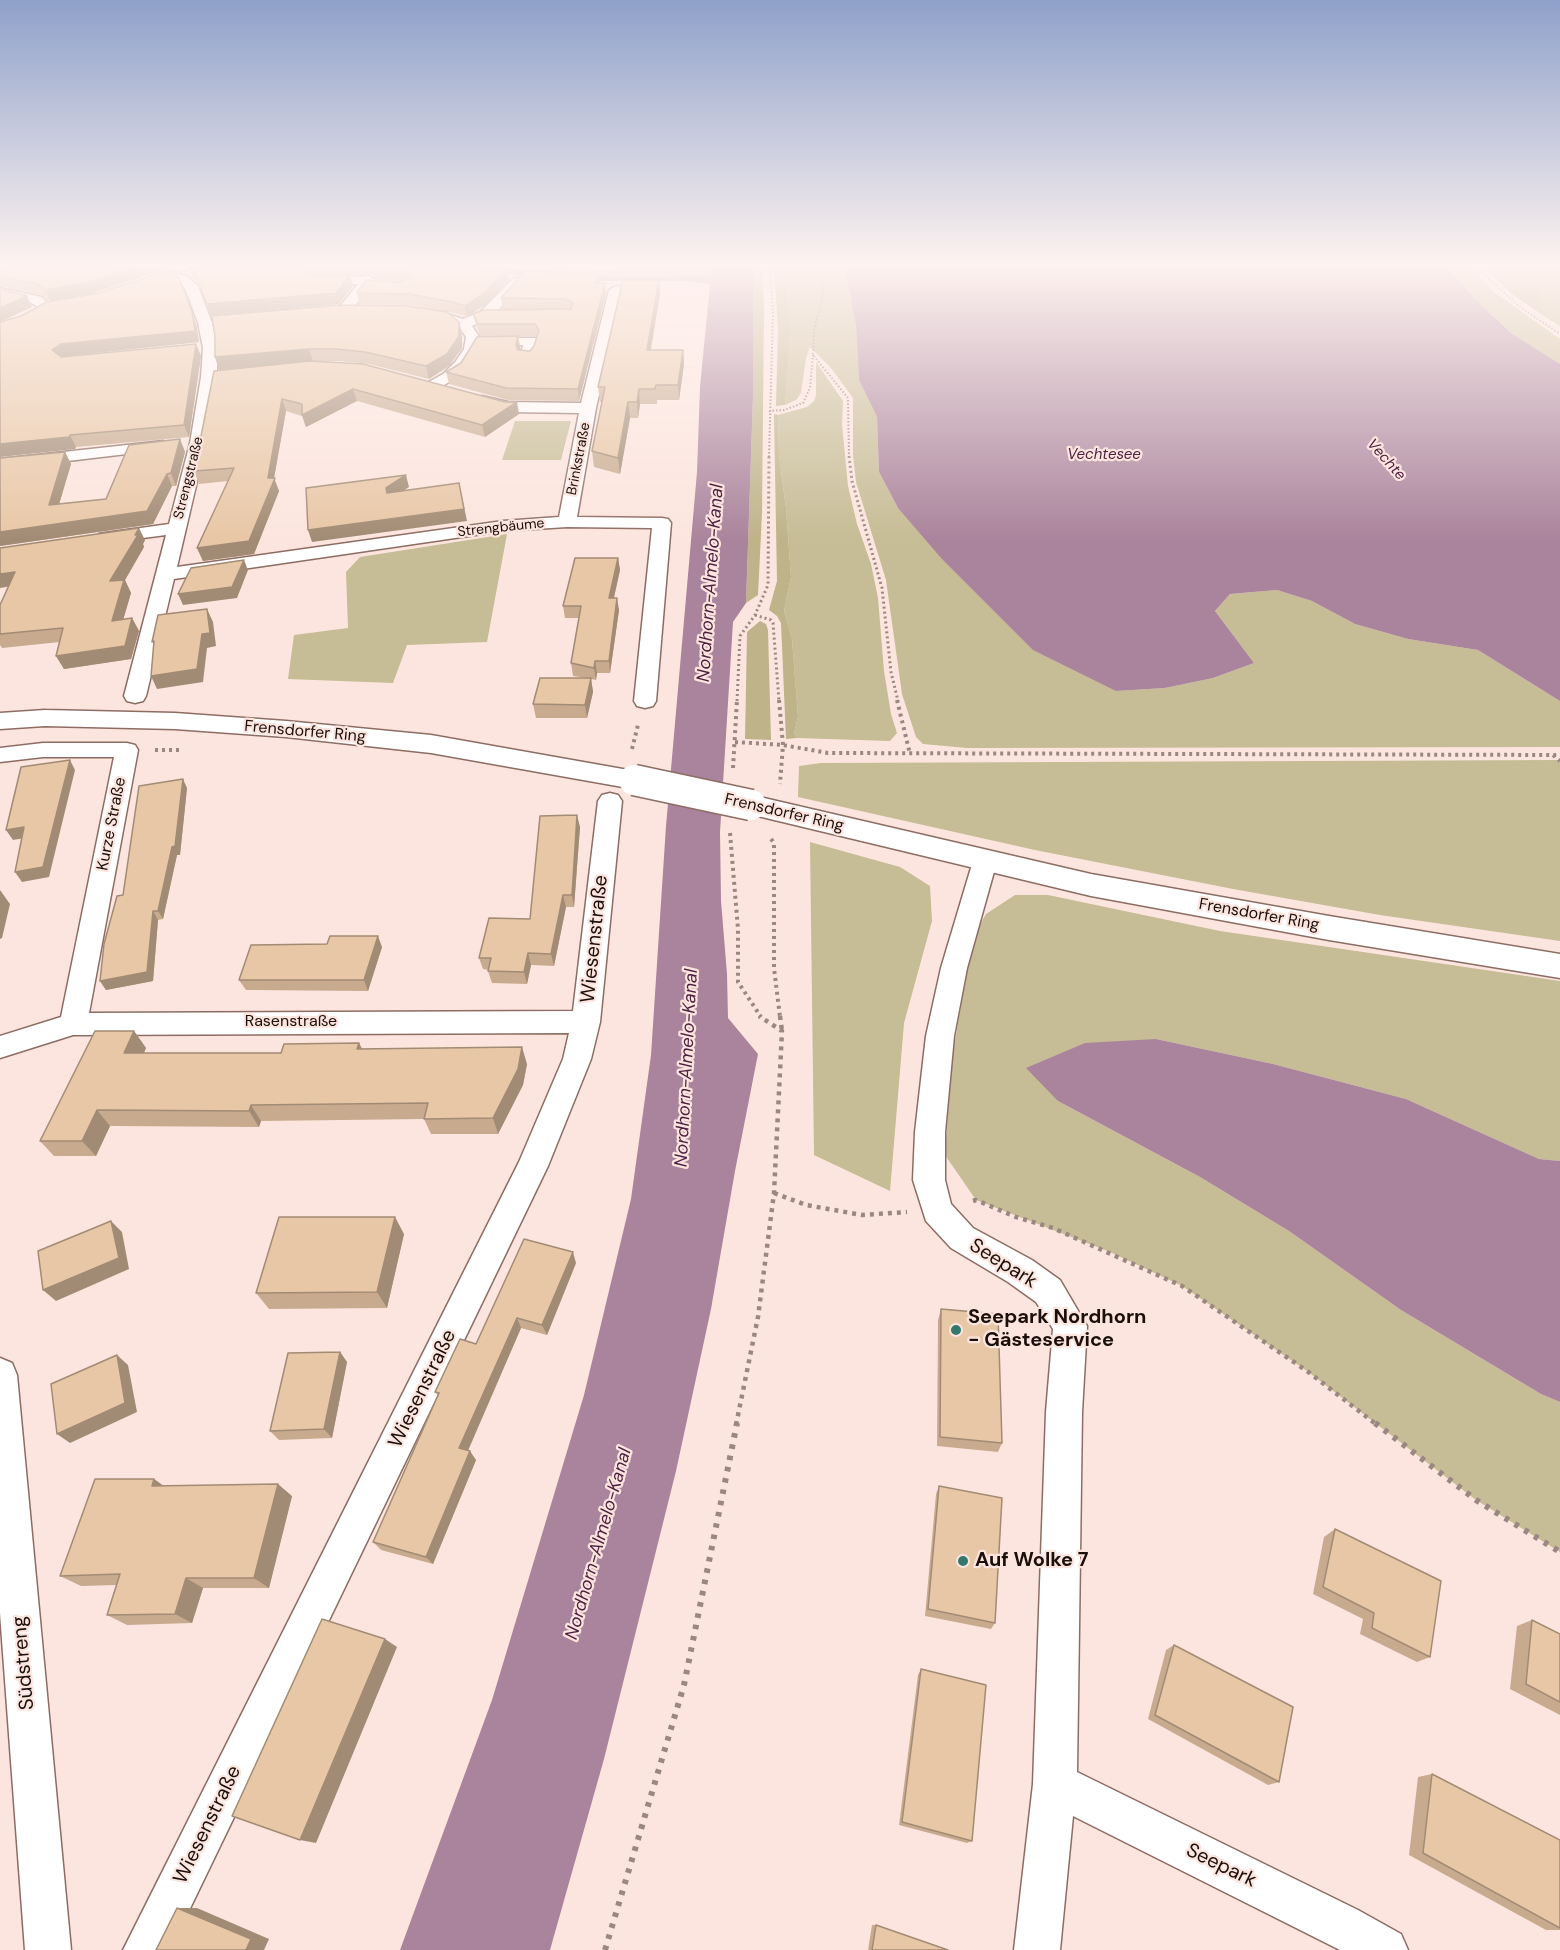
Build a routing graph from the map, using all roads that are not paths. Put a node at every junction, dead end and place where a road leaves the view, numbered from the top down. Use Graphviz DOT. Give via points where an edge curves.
graph roads {
  1 [pos="208,358"];
  2 [pos="466,358"];
  3 [pos="600,358"];
  4 [pos="588,408"];
  5 [pos="186,444"];
  6 [pos="0,464"];
  7 [pos="567,522"];
  8 [pos="177,528"];
  9 [pos="82,542"];
  10 [pos="164,574"];
  11 [pos="135,696"];
  12 [pos="645,701"];
  13 [pos="0,721"];
  14 [pos="0,755"];
  15 [pos="622,790"];
  16 [pos="985,861"];
  17 [pos="1560,966"];
  18 [pos="586,1022"];
  19 [pos="73,1024"];
  20 [pos="0,1047"];
  21 [pos="0,1375"];
  22 [pos="6,1520"];
  23 [pos="1055,1784"];
  24 [pos="48,1950"];
  25 [pos="146,1950"];
  26 [pos="1037,1950"];
  27 [pos="1385,1950"];
  1 -- 5 [label="street, Strengstraße" via="215,376"];
  2 -- 4 [label="street" via="456,371 425,386 507,407"];
  3 -- 4 [label="street, Brinkstraße"];
  4 -- 7 [label="street, Brinkstraße"];
  5 -- 6 [label="street"];
  5 -- 8 [label="street, Strengstraße"];
  7 -- 10 [label="street, Strengbäume" via="503,526"];
  7 -- 12 [label="street, Strengbäume" via="662,523"];
  8 -- 9 [label="street"];
  8 -- 10 [label="street, Strengstraße"];
  10 -- 11 [label="street, Strengstraße"];
  13 -- 15 [label="street, Frensdorfer Ring" via="151,721 286,729 431,744"];
  14 -- 19 [label="street, Kurze Straße" via="44,750 127,750"];
  15 -- 16 [label="street, Frensdorfer Ring, bridge" via="762,796"];
  15 -- 18 [label="street, Wiesenstraße"];
  16 -- 17 [label="street, Frensdorfer Ring" via="1102,887"];
  16 -- 23 [label="street, Seepark" via="954,968 940,1036 929,1180 937,1211 962,1238 1048,1291 1070,1326 1064,1412"];
  18 -- 19 [label="street, Rasenstraße"];
  18 -- 25 [label="street, Wiesenstraße" via="577,1059 534,1166"];
  19 -- 20 [label="street, Rasenstraße"];
  21 -- 22 [label="street, Südstreng"];
  22 -- 24 [label="street, Südstreng"];
  23 -- 26 [label="street, Seepark"];
  23 -- 27 [label="street, Seepark"];
}
